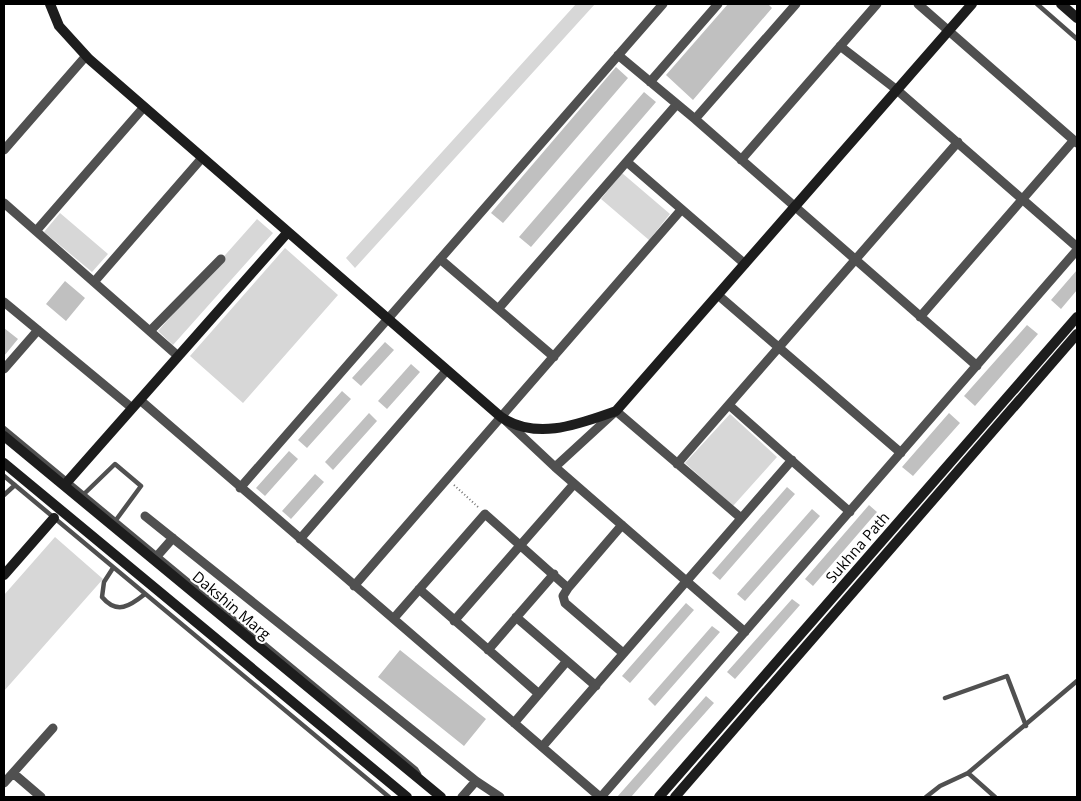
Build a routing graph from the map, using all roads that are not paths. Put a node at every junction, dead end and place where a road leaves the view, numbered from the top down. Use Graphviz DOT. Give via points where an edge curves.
graph roads {
  1 [pos="50,4"];
  2 [pos="663,4"];
  3 [pos="718,4"];
  4 [pos="796,4"];
  5 [pos="877,4"];
  6 [pos="918,4"];
  7 [pos="972,4"];
  8 [pos="1037,4"];
  9 [pos="1061,4"];
  10 [pos="1077,18"];
  11 [pos="949,30"];
  12 [pos="1077,39"];
  13 [pos="840,46"];
  14 [pos="618,55"];
  15 [pos="86,56"];
  16 [pos="650,82"];
  17 [pos="897,90"];
  18 [pos="677,104"];
  19 [pos="144,107"];
  20 [pos="695,120"];
  21 [pos="958,142"];
  22 [pos="1076,142"];
  23 [pos="4,150"];
  24 [pos="202,158"];
  25 [pos="741,160"];
  26 [pos="627,162"];
  27 [pos="1022,199"];
  28 [pos="4,203"];
  29 [pos="795,206"];
  30 [pos="681,210"];
  31 [pos="36,231"];
  32 [pos="288,232"];
  33 [pos="1077,249"];
  34 [pos="222,259"];
  35 [pos="440,259"];
  36 [pos="855,260"];
  37 [pos="745,264"];
  38 [pos="94,282"];
  39 [pos="718,294"];
  40 [pos="4,302"];
  41 [pos="499,308"];
  42 [pos="920,317"];
  43 [pos="1077,317"];
  44 [pos="387,320"];
  45 [pos="38,330"];
  46 [pos="150,331"];
  47 [pos="1077,334"];
  48 [pos="779,347"];
  49 [pos="178,356"];
  50 [pos="554,357"];
  51 [pos="977,366"];
  52 [pos="4,368"];
  53 [pos="446,371"];
  54 [pos="140,400"];
  55 [pos="729,405"];
  56 [pos="132,408"];
  57 [pos="616,411"];
  58 [pos="503,419"];
  59 [pos="4,428"];
  60 [pos="4,436"];
  61 [pos="901,453"];
  62 [pos="792,460"];
  63 [pos="4,463"];
  64 [pos="677,464"];
  65 [pos="555,467"];
  66 [pos="4,476"];
  67 [pos="68,481"];
  68 [pos="574,484"];
  69 [pos="15,485"];
  70 [pos="240,488"];
  71 [pos="84,494"];
  72 [pos="4,495"];
  73 [pos="850,512"];
  74 [pos="145,516"];
  75 [pos="54,518"];
  76 [pos="741,518"];
  77 [pos="116,520"];
  78 [pos="622,525"];
  79 [pos="172,538"];
  80 [pos="300,539"];
  81 [pos="520,545"];
  82 [pos="158,555"];
  83 [pos="113,568"];
  84 [pos="554,574"];
  85 [pos="4,575"];
  86 [pos="687,580"];
  87 [pos="354,586"];
  88 [pos="568,588"];
  89 [pos="419,589"];
  90 [pos="145,594"];
  91 [pos="516,617"];
  92 [pos="394,618"];
  93 [pos="454,621"];
  94 [pos="745,632"];
  95 [pos="488,650"];
  96 [pos="623,654"];
  97 [pos="568,661"];
  98 [pos="1077,681"];
  99 [pos="596,686"];
  100 [pos="539,694"];
  101 [pos="945,698"];
  102 [pos="514,723"];
  103 [pos="1026,726"];
  104 [pos="53,728"];
  105 [pos="542,747"];
  106 [pos="13,773"];
  107 [pos="968,773"];
  108 [pos="476,781"];
  109 [pos="423,782"];
  110 [pos="4,783"];
  111 [pos="41,797"];
  112 [pos="389,797"];
  113 [pos="407,797"];
  114 [pos="441,797"];
  115 [pos="462,797"];
  116 [pos="500,797"];
  117 [pos="600,797"];
  118 [pos="659,797"];
  119 [pos="675,797"];
  120 [pos="926,797"];
  121 [pos="995,797"];
  1 -- 15 [label="main road" via="58,26"];
  2 -- 14 [label="street"];
  3 -- 16 [label="street"];
  4 -- 20 [label="street"];
  5 -- 13 [label="street"];
  6 -- 11 [label="street"];
  7 -- 11 [label="main road"];
  8 -- 12 [label="lane"];
  9 -- 10 [label="main road"];
  11 -- 17 [label="main road"];
  11 -- 22 [label="street"];
  13 -- 17 [label="street"];
  13 -- 25 [label="street"];
  14 -- 16 [label="street"];
  14 -- 35 [label="street"];
  15 -- 19 [label="main road"];
  15 -- 23 [label="street"];
  16 -- 18 [label="street"];
  17 -- 21 [label="street"];
  17 -- 29 [label="main road"];
  18 -- 20 [label="street"];
  18 -- 26 [label="street"];
  19 -- 24 [label="main road"];
  19 -- 31 [label="street"];
  20 -- 25 [label="street"];
  21 -- 27 [label="street"];
  21 -- 36 [label="street"];
  22 -- 27 [label="street"];
  24 -- 32 [label="main road"];
  24 -- 38 [label="street"];
  25 -- 29 [label="street"];
  26 -- 30 [label="street"];
  26 -- 41 [label="street"];
  27 -- 33 [label="street"];
  27 -- 42 [label="street"];
  28 -- 31 [label="street"];
  29 -- 36 [label="street"];
  29 -- 37 [label="main road"];
  30 -- 37 [label="street"];
  30 -- 50 [label="street"];
  31 -- 38 [label="street"];
  32 -- 44 [label="main road"];
  32 -- 49 [label="main road"];
  33 -- 51 [label="street"];
  34 -- 46 [label="street"];
  35 -- 41 [label="street"];
  35 -- 44 [label="street"];
  36 -- 42 [label="street"];
  36 -- 48 [label="street"];
  37 -- 39 [label="main road"];
  38 -- 46 [label="street"];
  39 -- 48 [label="street"];
  39 -- 57 [label="main road"];
  40 -- 45 [label="street"];
  41 -- 50 [label="street"];
  42 -- 51 [label="street"];
  43 -- 118 [label="main road, Sukhna Path"];
  44 -- 53 [label="main road"];
  44 -- 70 [label="street"];
  45 -- 52 [label="street"];
  45 -- 56 [label="street"];
  46 -- 49 [label="street"];
  47 -- 119 [label="main road, Sukhna Path"];
  48 -- 55 [label="street"];
  48 -- 61 [label="street"];
  49 -- 54 [label="main road"];
  50 -- 58 [label="street"];
  51 -- 61 [label="street"];
  53 -- 58 [label="main road"];
  53 -- 80 [label="street"];
  54 -- 56 [label="main road"];
  54 -- 70 [label="street"];
  55 -- 62 [label="street"];
  55 -- 64 [label="street"];
  56 -- 67 [label="main road"];
  57 -- 58 [label="main road" via="554,430 529,429"];
  57 -- 64 [label="street"];
  57 -- 65 [label="street"];
  58 -- 65 [label="street"];
  58 -- 87 [label="street"];
  59 -- 67 [label="lane"];
  60 -- 109 [label="main road, Dakshin Marg"];
  61 -- 73 [label="street"];
  62 -- 73 [label="street"];
  62 -- 76 [label="street"];
  63 -- 113 [label="main road"];
  64 -- 76 [label="street"];
  65 -- 68 [label="street"];
  66 -- 69 [label="lane"];
  67 -- 71 [label="lane"];
  68 -- 78 [label="street"];
  68 -- 81 [label="street"];
  69 -- 72 [label="lane"];
  69 -- 75 [label="lane"];
  70 -- 80 [label="street"];
  71 -- 77 [label="lane"];
  71 -- 77 [label="lane" via="115,464 141,486"];
  73 -- 94 [label="street"];
  74 -- 79 [label="street"];
  75 -- 83 [label="lane"];
  75 -- 85 [label="main road"];
  76 -- 86 [label="street"];
  77 -- 82 [label="lane"];
  78 -- 86 [label="street"];
  78 -- 88 [label="street"];
  79 -- 82 [label="street"];
  79 -- 108 [label="street"];
  80 -- 87 [label="street"];
  81 -- 84 [label="street"];
  81 -- 89 [label="street" via="485,514"];
  81 -- 93 [label="street"];
  82 -- 109 [label="lane" via="416,769"];
  83 -- 90 [label="lane"];
  83 -- 90 [label="lane" via="104,582 102,597 106,602 113,607 127,608"];
  84 -- 88 [label="street"];
  84 -- 91 [label="street"];
  86 -- 94 [label="street"];
  86 -- 96 [label="street"];
  87 -- 92 [label="street"];
  88 -- 96 [label="street" via="563,596 565,603"];
  89 -- 92 [label="street"];
  89 -- 93 [label="street"];
  90 -- 112 [label="lane"];
  91 -- 95 [label="street"];
  91 -- 97 [label="street"];
  92 -- 102 [label="street"];
  93 -- 95 [label="street"];
  94 -- 117 [label="street"];
  95 -- 100 [label="street"];
  96 -- 99 [label="street"];
  97 -- 99 [label="street"];
  97 -- 100 [label="street"];
  98 -- 103 [label="lane"];
  99 -- 105 [label="street"];
  100 -- 102 [label="street"];
  101 -- 103 [label="lane" via="1007,676"];
  102 -- 105 [label="street"];
  103 -- 107 [label="lane"];
  104 -- 106 [label="street"];
  105 -- 117 [label="street"];
  106 -- 110 [label="street"];
  106 -- 111 [label="street"];
  107 -- 120 [label="lane" via="940,786"];
  107 -- 121 [label="lane"];
  108 -- 115 [label="street"];
  108 -- 116 [label="street"];
  109 -- 114 [label="main road, Dakshin Marg"];
}
